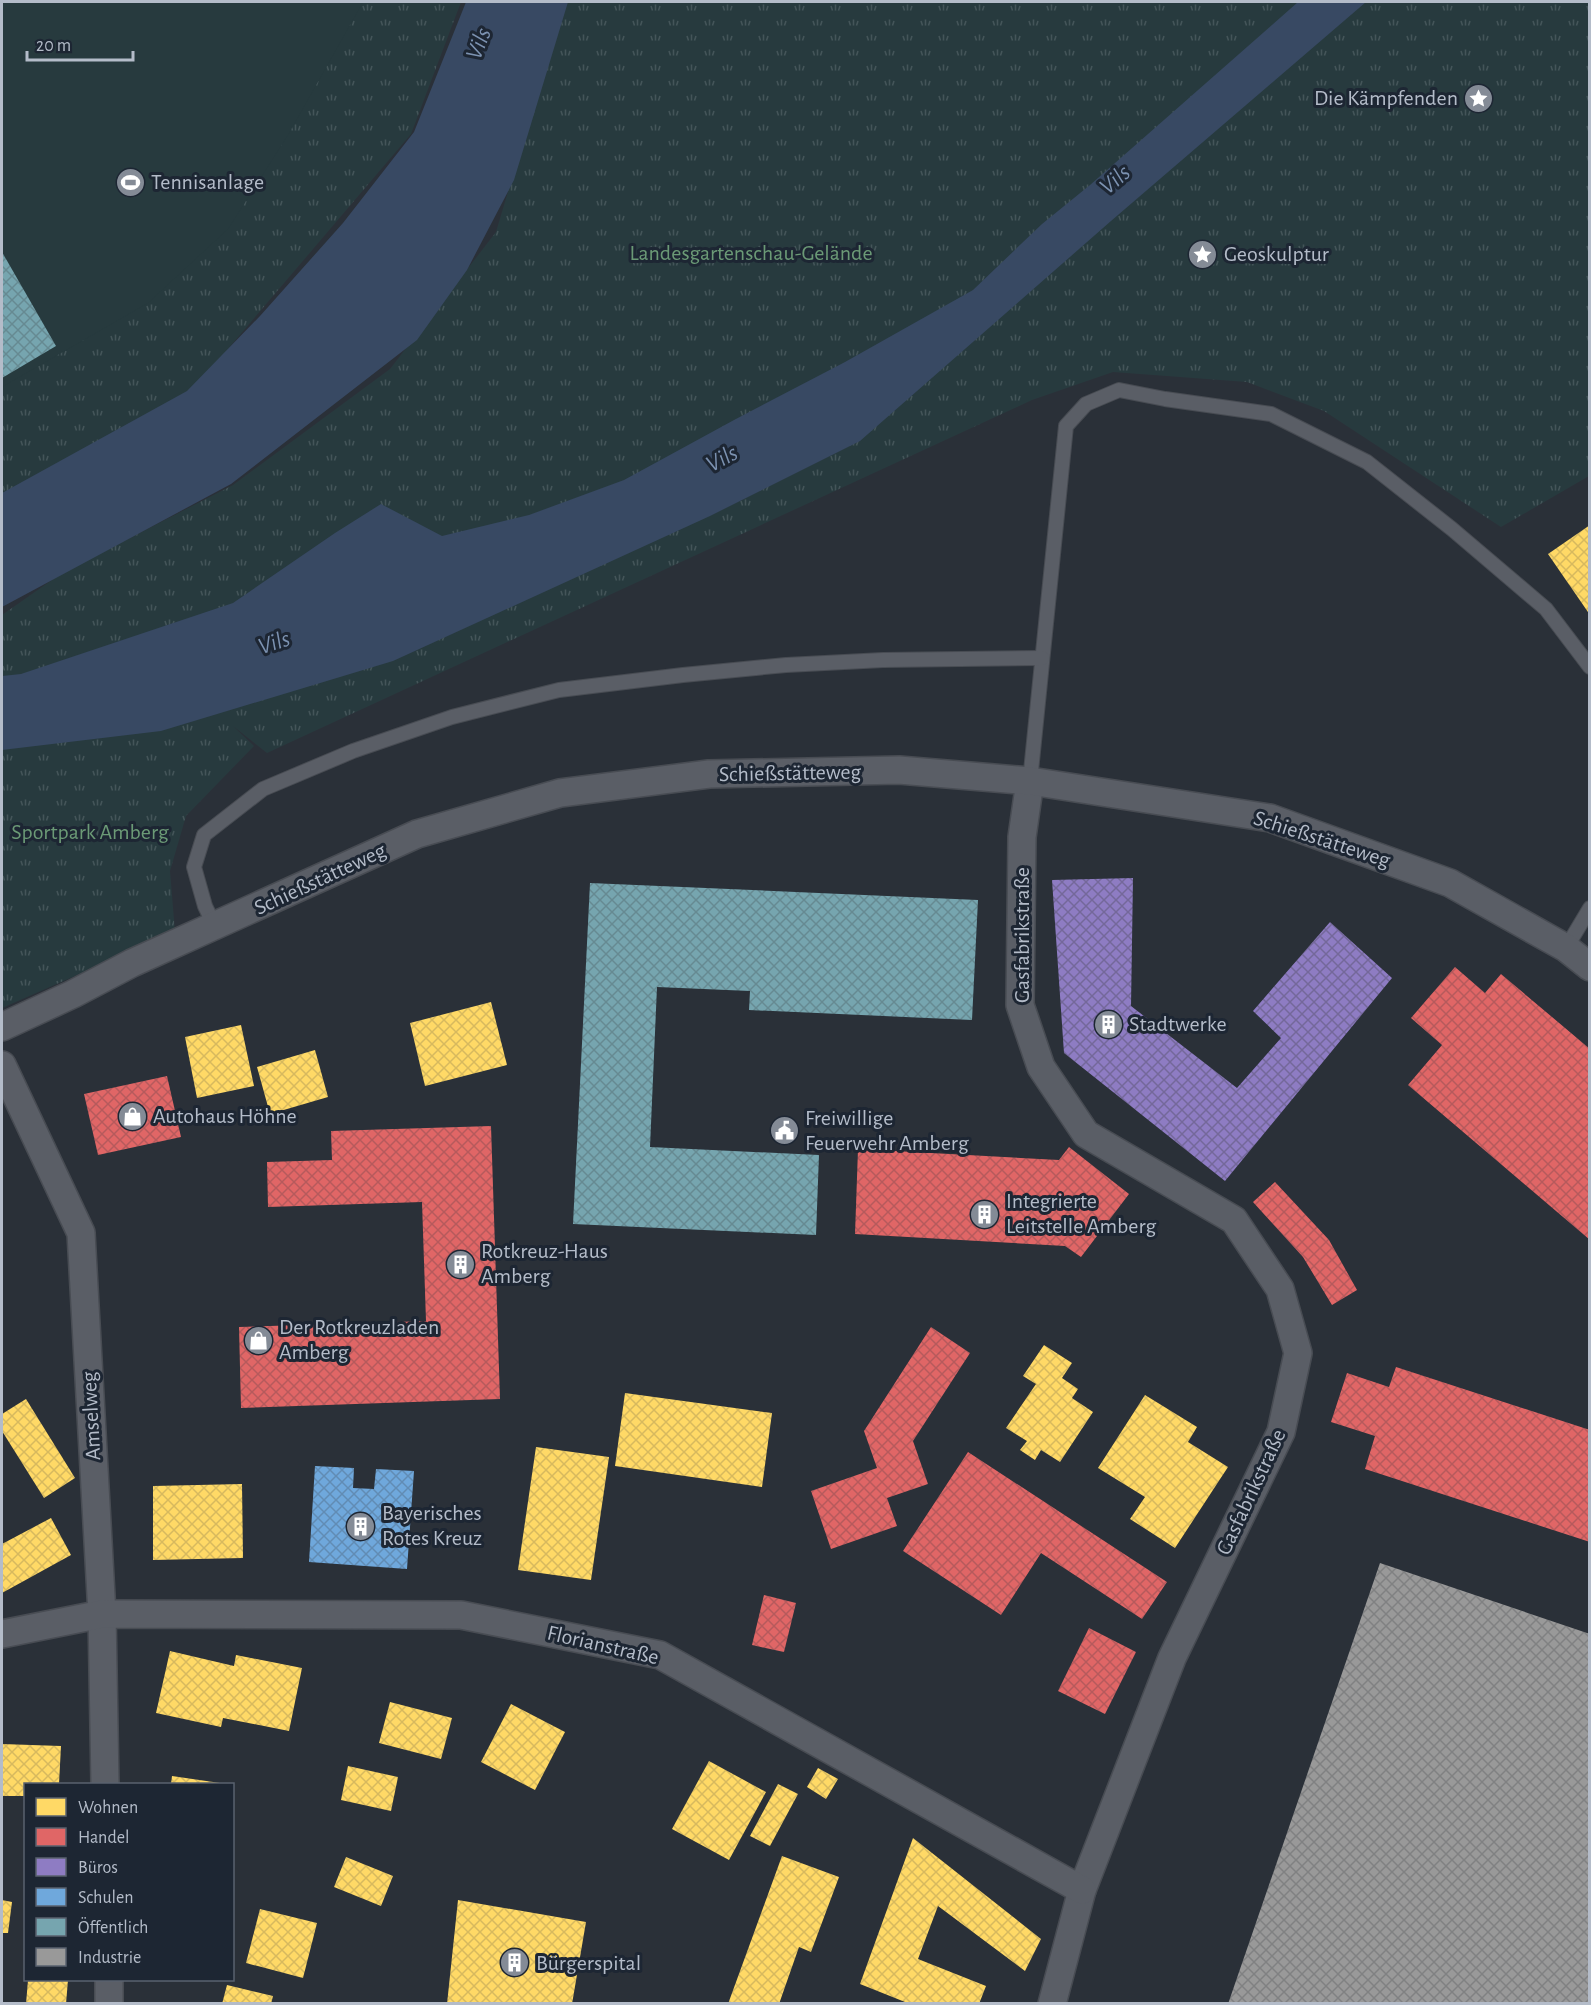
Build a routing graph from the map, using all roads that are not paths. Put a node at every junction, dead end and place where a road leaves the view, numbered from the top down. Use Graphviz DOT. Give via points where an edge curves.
graph roads {
  1 [pos="1042,658"];
  2 [pos="1590,667"];
  3 [pos="1030,781"];
  4 [pos="1590,908"];
  5 [pos="215,927"];
  6 [pos="1566,948"];
  7 [pos="1590,967"];
  8 [pos="2,1027"];
  9 [pos="2,1065"];
  10 [pos="102,1614"];
  11 [pos="2,1634"];
  12 [pos="105,1783"];
  13 [pos="1082,1890"];
  14 [pos="109,1981"];
  15 [pos="109,2004"];
  16 [pos="1052,2004"];
  1 -- 2 [label="lane" via="1066,426 1086,404 1119,390 1271,414 1367,462 1546,609"];
  1 -- 3 [label="lane"];
  1 -- 5 [label="lane" via="883,660 683,675 559,690 452,717 353,751 262,789 204,835 194,867"];
  3 -- 5 [label="street, Schießstätteweg" via="899,770 709,774 560,793 417,834"];
  3 -- 6 [label="street, Schießstätteweg" via="1270,818 1450,883"];
  3 -- 13 [label="street, Gasfabrikstraße" via="1022,837 1020,1005 1041,1067 1086,1134 1234,1220 1280,1289 1298,1353 1281,1432 1172,1658"];
  4 -- 6 [label="lane"];
  5 -- 8 [label="street, Schießstätteweg"];
  6 -- 7 [label="street, Schießstätteweg"];
  9 -- 10 [label="street, Amselweg" via="81,1233"];
  10 -- 11 [label="street, Florianstraße"];
  10 -- 12 [label="street, Amselweg"];
  10 -- 13 [label="street, Florianstraße" via="461,1615 660,1654"];
  13 -- 16 [label="street, Gasfabrikstraße"];
  14 -- 15 [label="street"];
}
